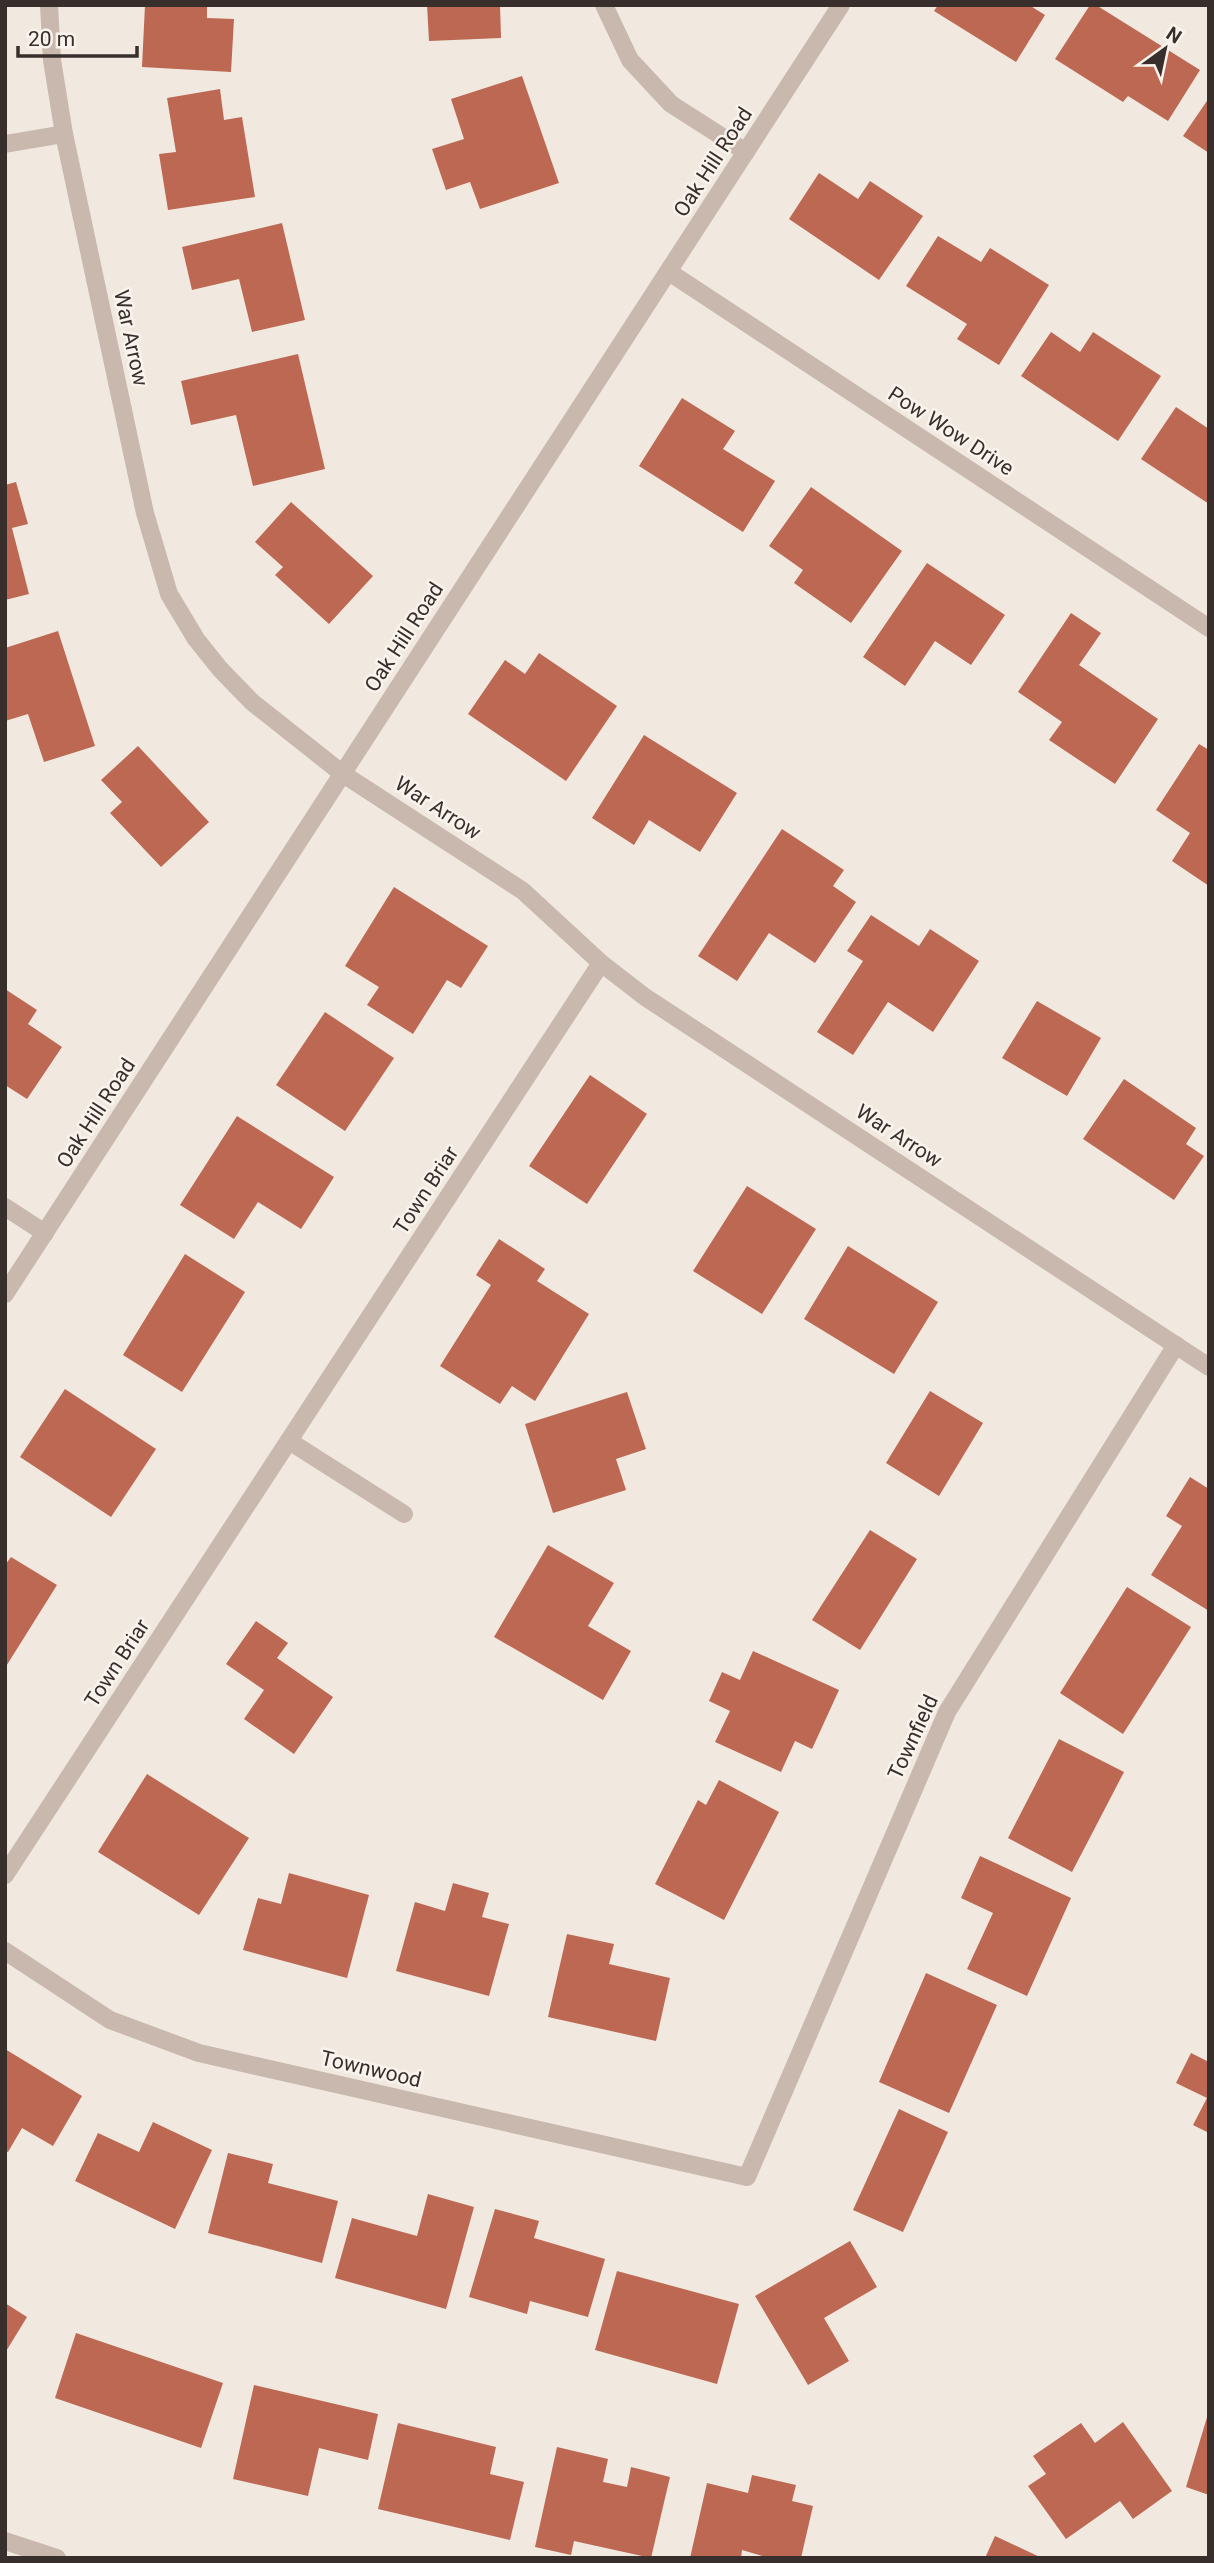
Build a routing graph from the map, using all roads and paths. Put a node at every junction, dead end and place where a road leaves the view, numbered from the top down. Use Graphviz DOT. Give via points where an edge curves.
graph roads {
  1 [pos="49,5"];
  2 [pos="604,5"];
  3 [pos="841,5"];
  4 [pos="64,134"];
  5 [pos="5,144"];
  6 [pos="746,152"];
  7 [pos="669,272"];
  8 [pos="1209,628"];
  9 [pos="343,774"];
  10 [pos="601,964"];
  11 [pos="5,1207"];
  12 [pos="45,1233"];
  13 [pos="5,1294"];
  14 [pos="1176,1345"];
  15 [pos="1209,1367"];
  16 [pos="289,1441"];
  17 [pos="404,1514"];
  18 [pos="5,1875"];
  19 [pos="5,1951"];
  20 [pos="747,2177"];
  21 [pos="5,2541"];
  22 [pos="57,2558"];
  1 -- 4 [label="street, War Arrow"];
  2 -- 6 [label="street" via="630,60 671,104"];
  3 -- 6 [label="street, Oak Hill Road"];
  4 -- 5 [label="street"];
  4 -- 9 [label="street, War Arrow" via="145,513 169,594 220,669 252,702"];
  6 -- 7 [label="street, Oak Hill Road"];
  7 -- 8 [label="street, Pow Wow Drive"];
  7 -- 9 [label="street, Oak Hill Road"];
  9 -- 10 [label="street, War Arrow" via="523,891"];
  9 -- 12 [label="street, Oak Hill Road"];
  10 -- 14 [label="street, War Arrow" via="645,998"];
  10 -- 16 [label="street, Town Briar"];
  11 -- 12 [label="street"];
  12 -- 13 [label="street, Oak Hill Road"];
  14 -- 15 [label="street, War Arrow"];
  14 -- 20 [label="street, Townfield" via="947,1712"];
  16 -- 17 [label="street"];
  16 -- 18 [label="street, Town Briar"];
  19 -- 20 [label="street, Townwood" via="110,2020 199,2053"];
  21 -- 22 [label="street"];
}
